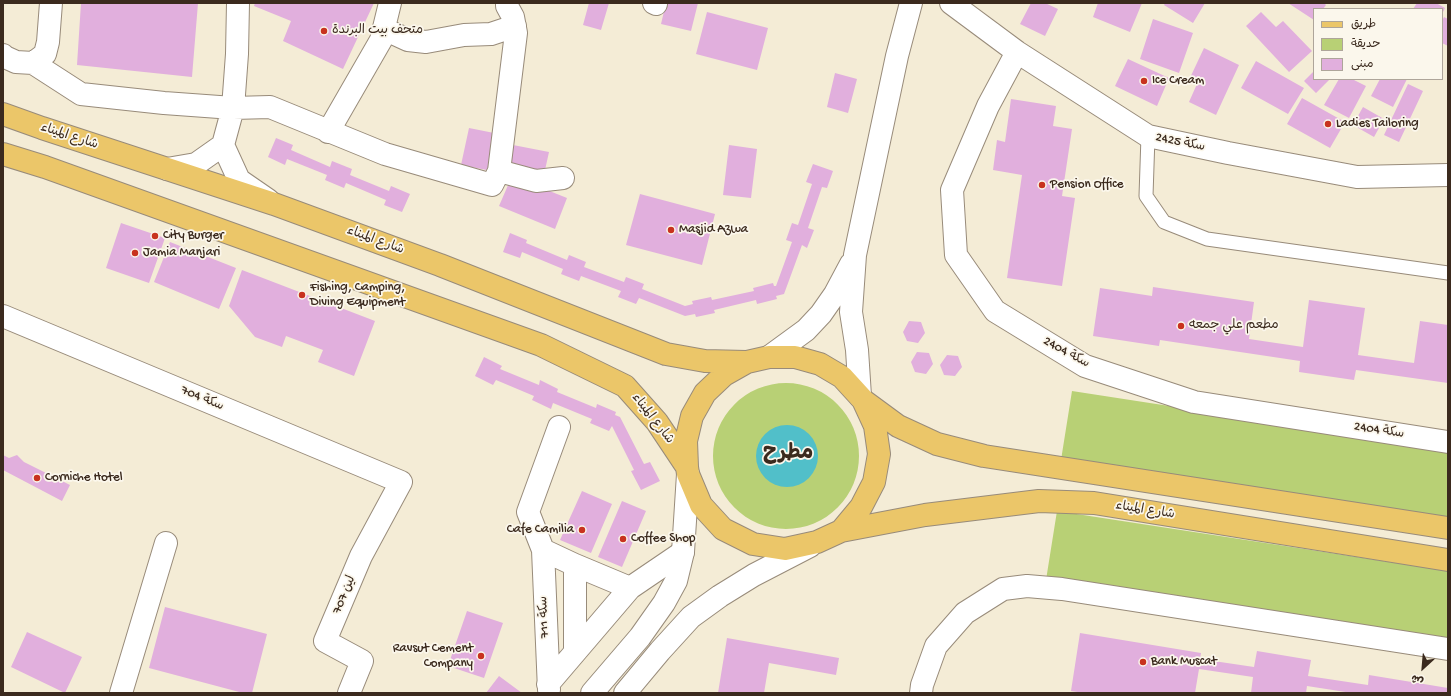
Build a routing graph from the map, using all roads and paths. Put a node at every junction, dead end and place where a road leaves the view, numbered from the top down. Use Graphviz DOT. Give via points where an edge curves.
graph roads {
  1 [pos="51,3"];
  2 [pos="238,3"];
  3 [pos="390,3"];
  4 [pos="507,3"];
  5 [pos="911,3"];
  6 [pos="951,3"];
  7 [pos="515,26"];
  8 [pos="384,29"];
  9 [pos="1017,52"];
  10 [pos="3,55"];
  11 [pos="33,63"];
  12 [pos="233,108"];
  13 [pos="3,114"];
  14 [pos="328,132"];
  15 [pos="1148,136"];
  16 [pos="223,145"];
  17 [pos="3,154"];
  18 [pos="167,169"];
  19 [pos="499,171"];
  20 [pos="1448,175"];
  21 [pos="563,178"];
  22 [pos="274,204"];
  23 [pos="855,255"];
  24 [pos="1448,273"];
  25 [pos="3,316"];
  26 [pos="768,357"];
  27 [pos="747,362"];
  28 [pos="861,398"];
  29 [pos="559,427"];
  30 [pos="1448,442"];
  31 [pos="687,471"];
  32 [pos="401,482"];
  33 [pos="1448,528"];
  34 [pos="841,531"];
  35 [pos="817,542"];
  36 [pos="166,543"];
  37 [pos="543,550"];
  38 [pos="683,552"];
  39 [pos="1448,560"];
  40 [pos="574,565"];
  41 [pos="630,588"];
  42 [pos="1448,649"];
  43 [pos="575,652"];
  44 [pos="549,689"];
  45 [pos="121,693"];
  46 [pos="348,693"];
  47 [pos="592,693"];
  48 [pos="625,693"];
  49 [pos="921,693"];
  1 -- 11 [label="street" via="45,54"];
  2 -- 12 [label="street"];
  3 -- 8 [label="street"];
  4 -- 7 [label="street"];
  5 -- 23 [label="street" via="897,56"];
  6 -- 9 [label="street, سكة 2425"];
  7 -- 8 [label="street" via="491,34 464,35 426,42 408,40"];
  7 -- 19 [label="street"];
  8 -- 14 [label="street" via="381,40"];
  9 -- 15 [label="street, سكة 2425"];
  9 -- 30 [label="street, سكة 2404" via="988,106 952,190 956,255 995,312 1085,366 1194,402"];
  10 -- 11 [label="street" via="16,62"];
  11 -- 12 [label="street" via="81,94"];
  12 -- 14 [label="street" via="270,107"];
  12 -- 16 [label="street"];
  13 -- 18 [label="main road, شارع الميناء"];
  14 -- 19 [label="street" via="384,154 492,185"];
  15 -- 20 [label="street, سكة 2425" via="1357,177"];
  15 -- 24 [label="lane" via="1146,196 1164,222 1207,239"];
  16 -- 18 [label="street" via="196,164"];
  16 -- 22 [label="street" via="239,180"];
  17 -- 31 [label="main road, شارع الميناء" via="541,345 625,386 657,422"];
  18 -- 22 [label="main road, شارع الميناء"];
  19 -- 21 [label="street" via="536,180"];
  22 -- 27 [label="main road, شارع الميناء" via="440,265 666,354 705,361"];
  23 -- 26 [label="street" via="836,294 821,314 806,330"];
  23 -- 28 [label="street" via="851,312"];
  25 -- 32 [label="street, سكة 704"];
  26 -- 27 [label="main road"];
  26 -- 28 [label="main road" via="795,357 820,364 842,377"];
  27 -- 31 [label="main road" via="724,375 705,393 692,416 686,441"];
  28 -- 33 [label="main road" via="898,426 937,444 984,456"];
  28 -- 34 [label="main road" via="875,426 879,454 874,482 862,508"];
  29 -- 37 [label="street, 711 سكة" via="528,512"];
  31 -- 35 [label="main road" via="701,505 723,529 753,544 785,549"];
  31 -- 38 [label="street"];
  32 -- 46 [label="street, لين 707" via="362,556 325,641 362,661"];
  34 -- 35 [label="main road"];
  34 -- 39 [label="main road, شارع الميناء" via="926,515 1039,501 1094,503"];
  35 -- 48 [label="street" via="754,575 692,617"];
  36 -- 45 [label="street"];
  37 -- 40 [label="street"];
  37 -- 44 [label="street, 711 سكة"];
  38 -- 41 [label="street, 711 سكة"];
  38 -- 47 [label="street" via="676,581 664,603 640,637"];
  40 -- 41 [label="street"];
  40 -- 43 [label="street"];
  41 -- 43 [label="street, 711 سكة"];
  42 -- 49 [label="street" via="1062,589 1027,586 1003,589 965,613 936,646"];
  43 -- 44 [label="street, 711 سكة"];
}
